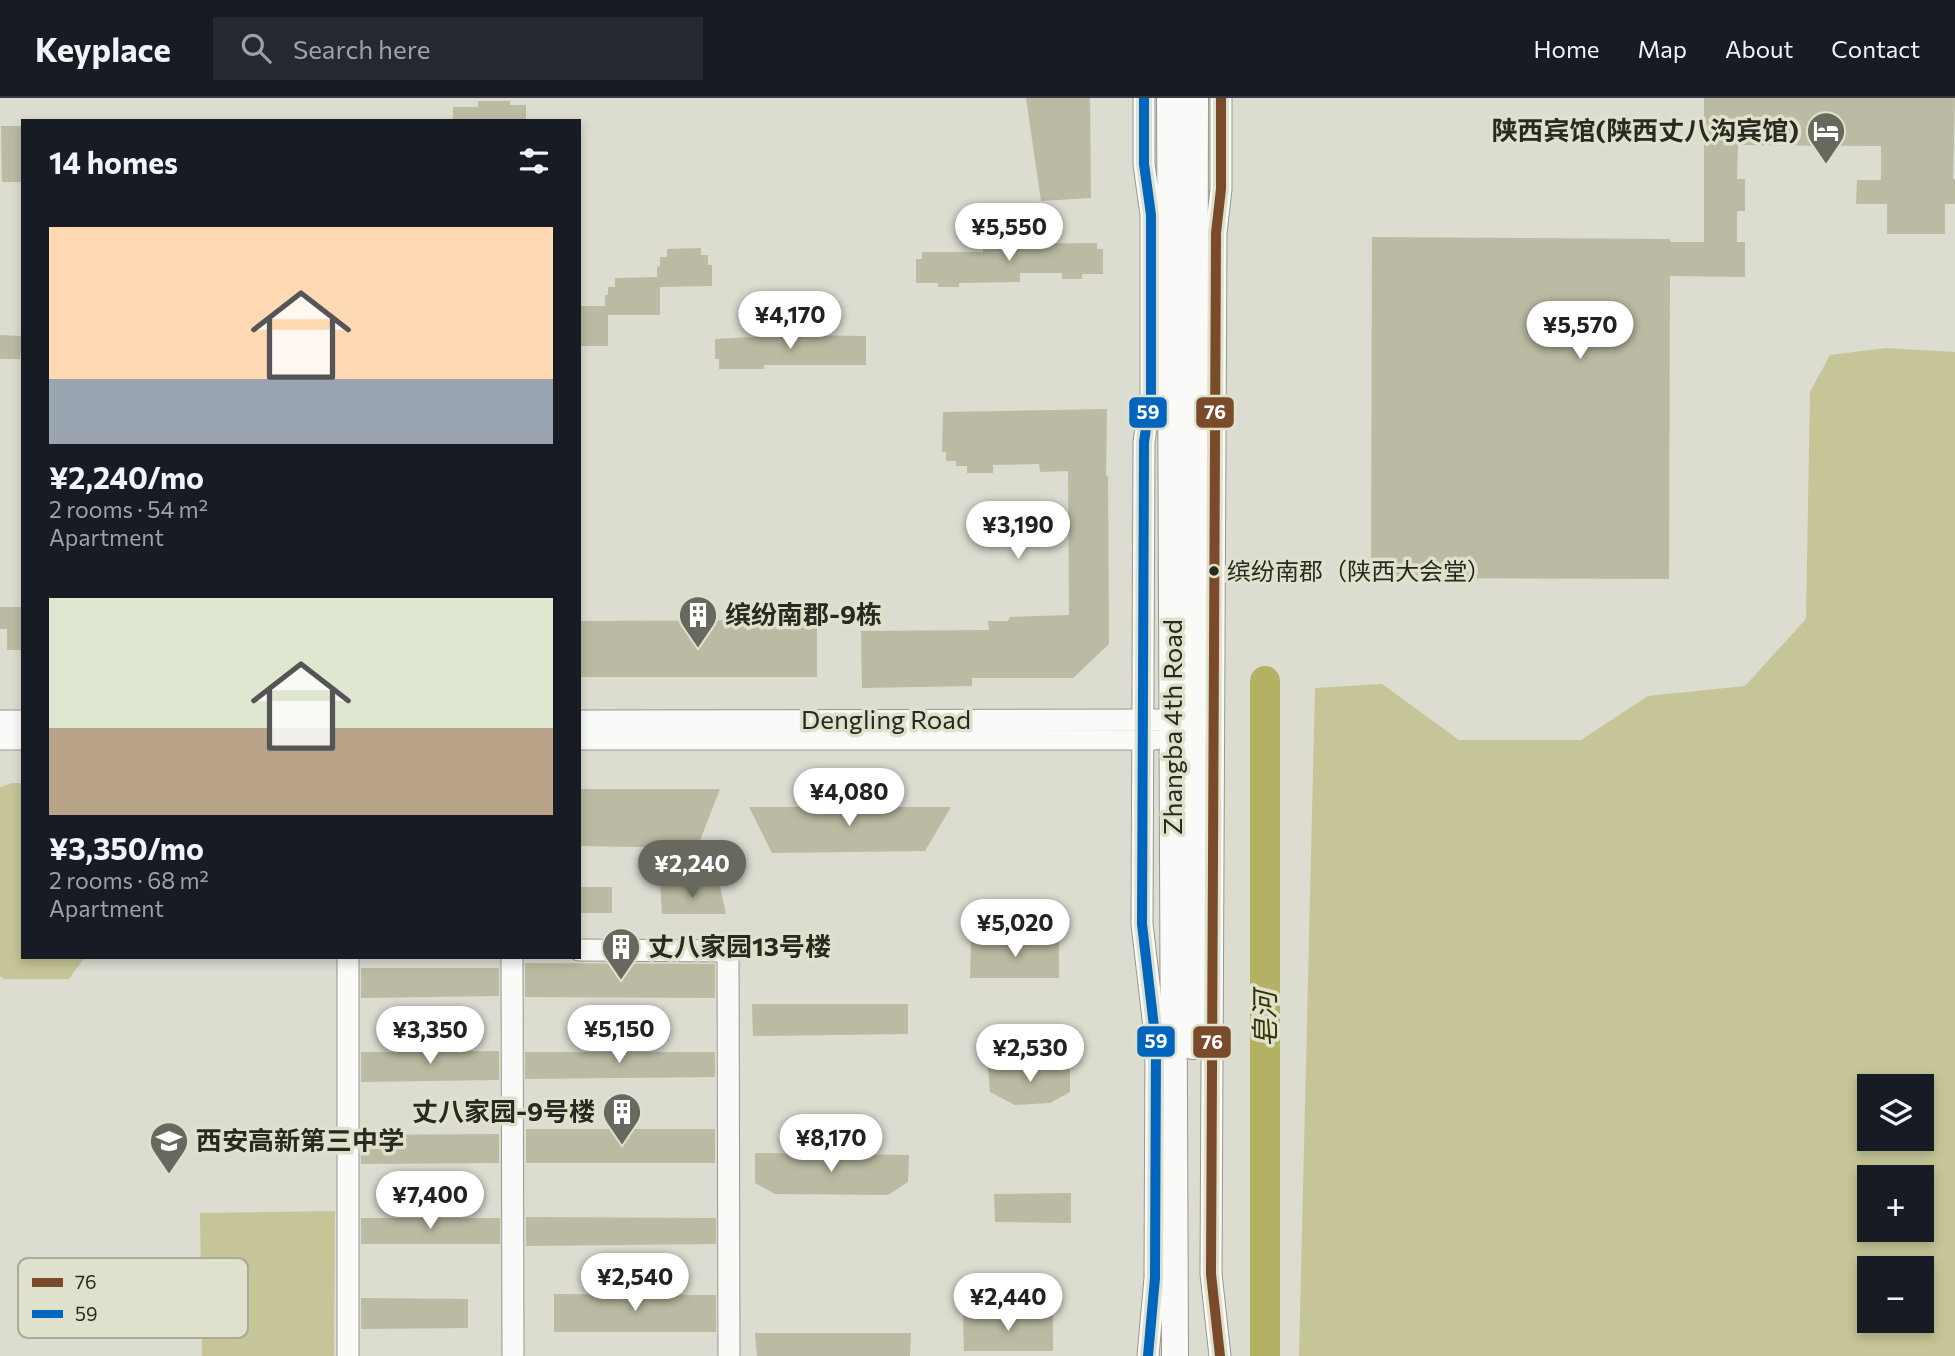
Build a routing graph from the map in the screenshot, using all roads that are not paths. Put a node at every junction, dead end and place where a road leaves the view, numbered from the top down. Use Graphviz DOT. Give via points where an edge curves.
graph roads {
  1 [pos="1144,98"];
  2 [pos="1170,98"];
  3 [pos="1195,98"];
  4 [pos="1221,98"];
  5 [pos="0,721"];
  6 [pos="21,721"];
  7 [pos="581,721"];
  8 [pos="1142,729"];
  9 [pos="1183,729"];
  10 [pos="0,739"];
  11 [pos="21,739"];
  12 [pos="581,739"];
  13 [pos="581,950"];
  14 [pos="348,959"];
  15 [pos="512,959"];
  16 [pos="348,1356"];
  17 [pos="513,1356"];
  18 [pos="729,1356"];
  19 [pos="1148,1356"];
  20 [pos="1175,1356"];
  21 [pos="1192,1356"];
  22 [pos="1220,1356"];
  1 -- 8 [label="street" via="1144,164 1151,215 1152,394 1144,442"];
  2 -- 9 [label="main road, Zhangba 4th Road"];
  3 -- 9 [label="main road, Zhangba 4th Road"];
  4 -- 22 [label="street" via="1216,233 1212,1260"];
  5 -- 6 [label="street"];
  7 -- 8 [label="street, Dengling Road"];
  8 -- 9 [label="street, Dengling Road"];
  8 -- 12 [label="street, Dengling Road"];
  8 -- 19 [label="street" via="1142,924 1156,1044 1155,1278"];
  9 -- 20 [label="main road, Zhangba 4th Road"];
  9 -- 21 [label="main road, Zhangba 4th Road"];
  10 -- 11 [label="street"];
  13 -- 18 [label="street" via="728,951"];
  14 -- 16 [label="street"];
  15 -- 17 [label="street"];
}
